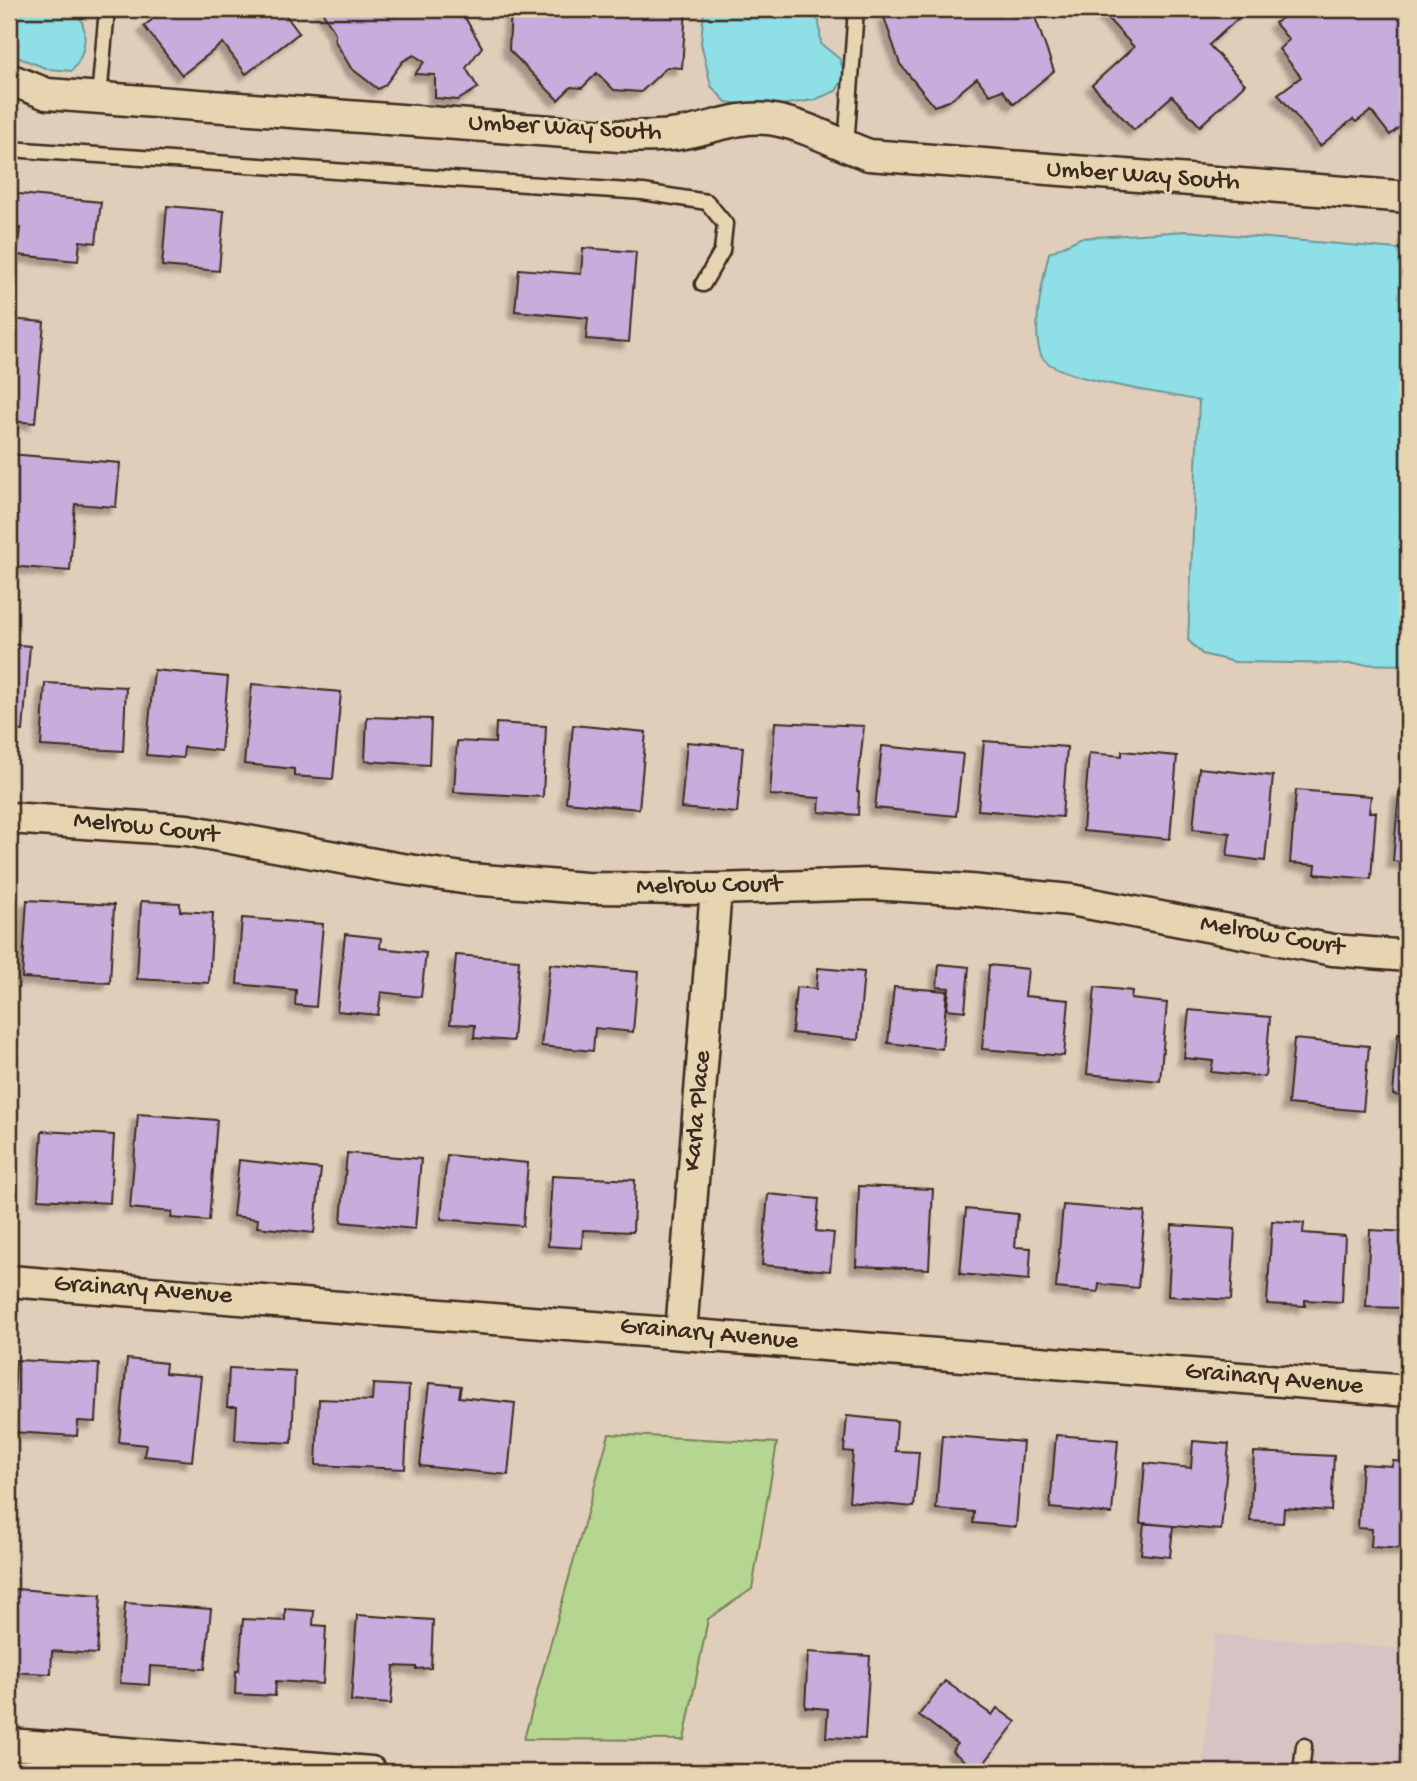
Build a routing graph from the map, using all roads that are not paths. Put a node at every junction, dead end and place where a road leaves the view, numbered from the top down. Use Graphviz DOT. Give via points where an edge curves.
graph roads {
  1 [pos="107,9"];
  2 [pos="856,9"];
  3 [pos="9,79"];
  4 [pos="99,98"];
  5 [pos="846,147"];
  6 [pos="9,149"];
  7 [pos="1408,197"];
  8 [pos="703,284"];
  9 [pos="9,818"];
  10 [pos="716,889"];
  11 [pos="1408,956"];
  12 [pos="9,1281"];
  13 [pos="681,1333"];
  14 [pos="1408,1391"];
  15 [pos="9,1744"];
  16 [pos="1304,1746"];
  17 [pos="120,1763"];
  18 [pos="371,1772"];
  19 [pos="1301,1772"];
  1 -- 4 [label="lane"];
  2 -- 5 [label="lane"];
  3 -- 4 [label="street, Umber Way South" via="47,94"];
  4 -- 5 [label="street, Umber Way South" via="620,136 655,137 732,120 766,119 799,124"];
  5 -- 7 [label="street, Umber Way South" via="869,155 934,162"];
  6 -- 8 [label="lane" via="643,192 707,202 725,224 723,251"];
  9 -- 10 [label="street, Melrow Court" via="187,830 469,879 585,888"];
  10 -- 11 [label="street, Melrow Court" via="872,884 970,890 1071,900 1333,950"];
  10 -- 13 [label="street, Karla Place"];
  12 -- 13 [label="street, Grainary Avenue"];
  13 -- 14 [label="street, Grainary Avenue"];
  15 -- 17 [label="street"];
  16 -- 19 [label="lane"];
  17 -- 18 [label="street"];
}
